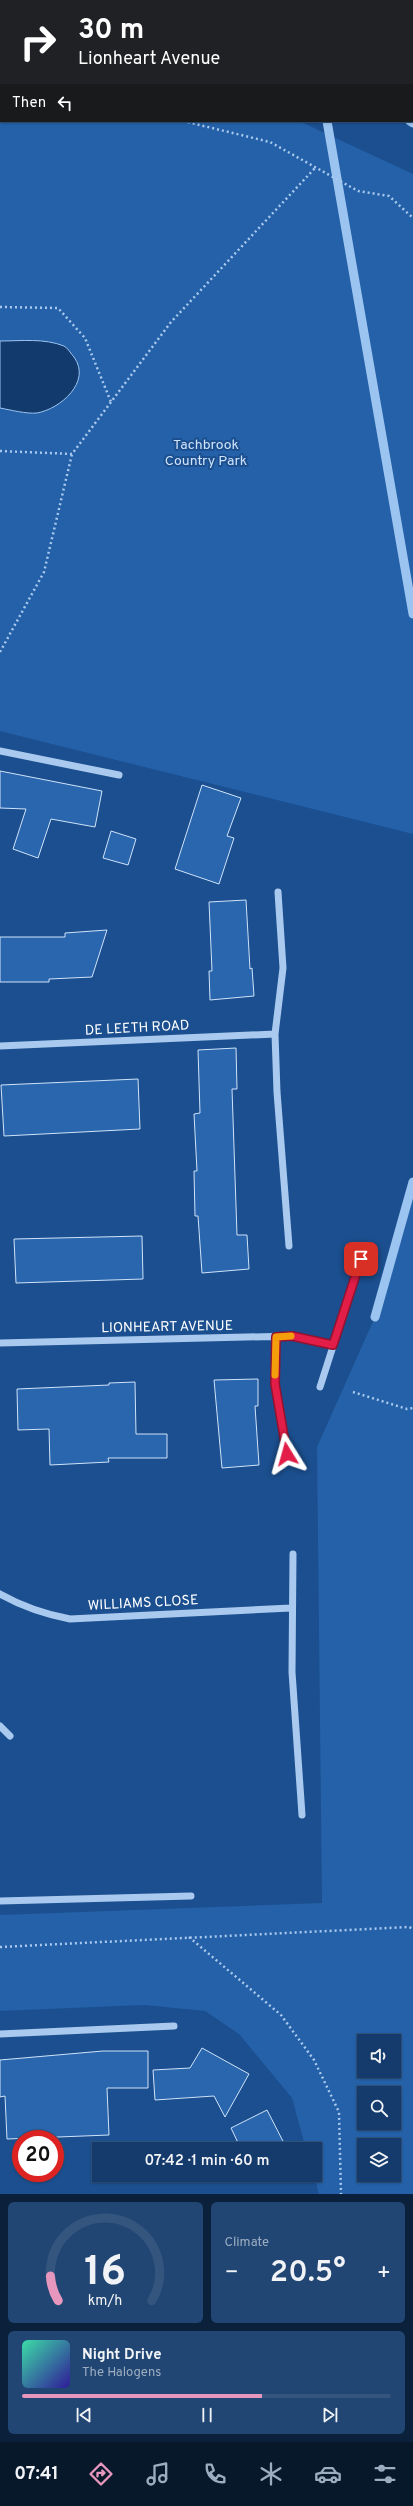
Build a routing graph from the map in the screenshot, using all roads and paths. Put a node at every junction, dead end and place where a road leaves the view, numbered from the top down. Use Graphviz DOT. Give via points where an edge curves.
graph roads {
  1 [pos="187,122"];
  2 [pos="316,167"];
  3 [pos="413,218"];
  4 [pos="0,306"];
  5 [pos="111,402"];
  6 [pos="0,450"];
  7 [pos="72,454"];
  8 [pos="0,652"];
  9 [pos="2,751"];
  10 [pos="119,775"];
  11 [pos="278,892"];
  12 [pos="276,1034"];
  13 [pos="0,1046"];
  14 [pos="289,1246"];
  15 [pos="361,1259"];
  16 [pos="276,1337"];
  17 [pos="0,1343"];
  18 [pos="333,1345"];
  19 [pos="320,1387"];
  20 [pos="353,1392"];
  21 [pos="413,1408"];
  22 [pos="287,1454"];
  23 [pos="293,1554"];
  24 [pos="0,1594"];
  25 [pos="292,1608"];
  26 [pos="0,1726"];
  27 [pos="10,1736"];
  28 [pos="302,1815"];
  29 [pos="191,1896"];
  30 [pos="0,1901"];
  31 [pos="413,1929"];
  32 [pos="189,1936"];
  33 [pos="0,1947"];
  34 [pos="174,2026"];
  35 [pos="0,2034"];
  36 [pos="341,2194"];
  1 -- 2 [label="path" via="270,142"];
  2 -- 3 [label="path" via="358,191 389,196"];
  2 -- 5 [label="path" via="171,322"];
  4 -- 5 [label="path" via="58,308 86,338"];
  5 -- 7 [label="path"];
  6 -- 7 [label="path"];
  7 -- 8 [label="path" via="44,572"];
  9 -- 10 [label="street"];
  11 -- 12 [label="street" via="283,968"];
  12 -- 13 [label="street, DE LEETH ROAD"];
  12 -- 14 [label="street" via="277,1092"];
  15 -- 18 [label="street"];
  16 -- 17 [label="street, LIONHEART AVENUE"];
  16 -- 18 [label="street, LIONHEART AVENUE" via="292,1336"];
  16 -- 22 [label="street" via="275,1384"];
  18 -- 19 [label="street"];
  20 -- 21 [label="path" via="407,1409"];
  23 -- 25 [label="street"];
  24 -- 25 [label="street, WILLIAMS CLOSE" via="20,1606 70,1619"];
  25 -- 28 [label="street" via="292,1672"];
  26 -- 27 [label="street"];
  29 -- 30 [label="street"];
  31 -- 32 [label="path" via="409,1927"];
  32 -- 33 [label="path"];
  32 -- 36 [label="path" via="281,2015 314,2060 339,2112"];
  34 -- 35 [label="street"];
}
